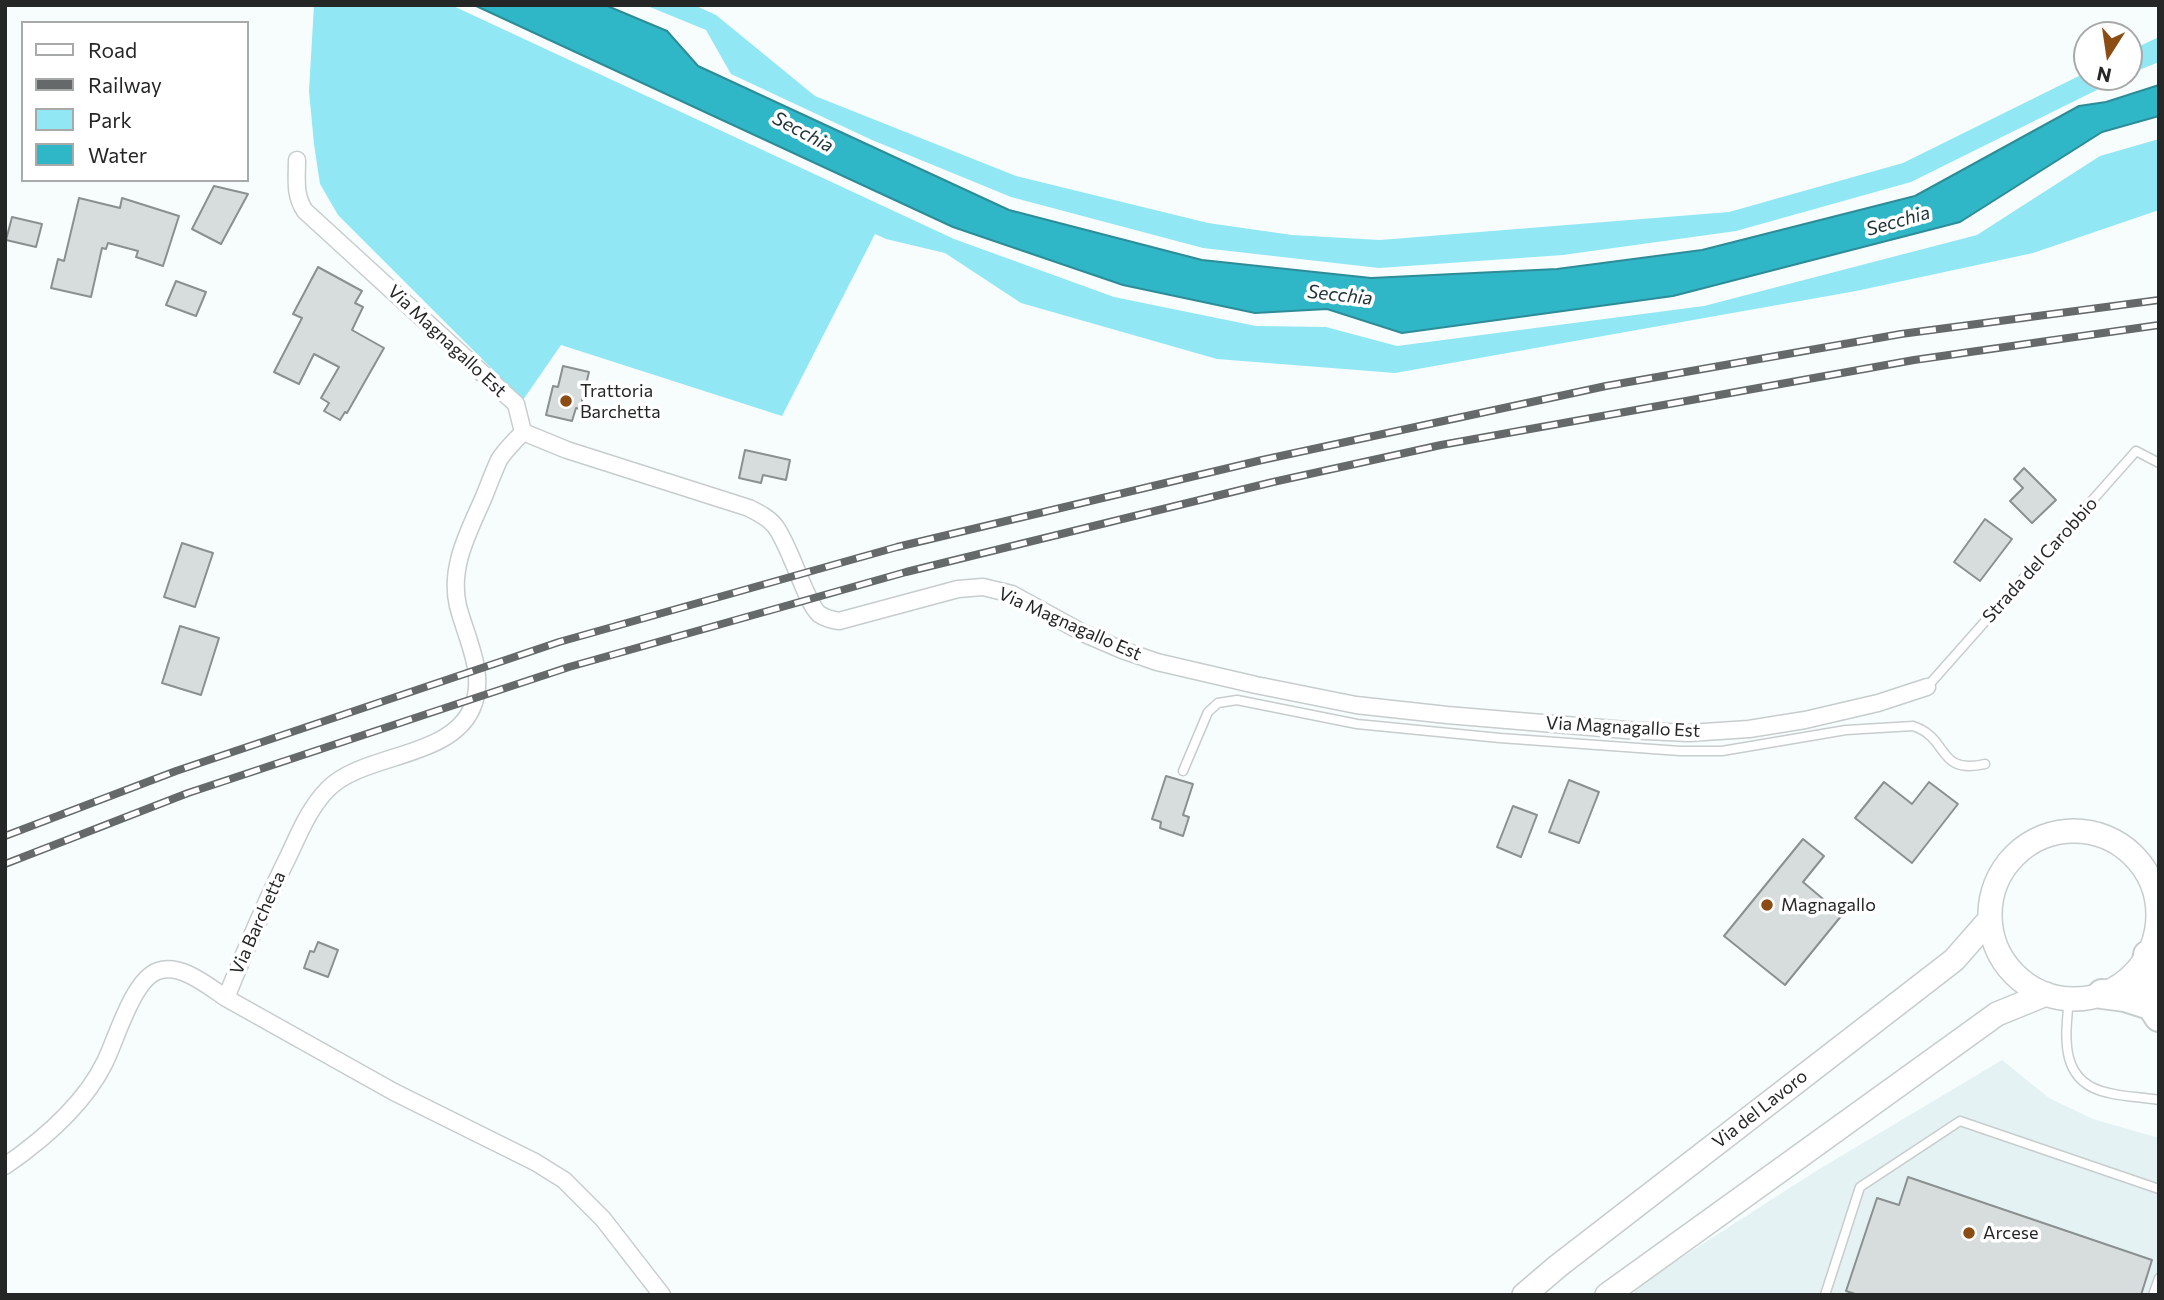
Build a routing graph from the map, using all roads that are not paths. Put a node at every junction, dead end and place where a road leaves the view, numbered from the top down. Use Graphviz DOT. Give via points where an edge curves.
graph roads {
  1 [pos="297,160"];
  2 [pos="523,432"];
  3 [pos="2159,464"];
  4 [pos="1927,687"];
  5 [pos="1985,764"];
  6 [pos="1183,771"];
  7 [pos="2159,918"];
  8 [pos="1990,919"];
  9 [pos="2148,956"];
  10 [pos="2046,994"];
  11 [pos="2102,994"];
  12 [pos="226,998"];
  13 [pos="2069,999"];
  14 [pos="2154,1011"];
  15 [pos="2159,1100"];
  16 [pos="5,1166"];
  17 [pos="2159,1189"];
  18 [pos="2159,1278"];
  19 [pos="662,1295"];
  20 [pos="1524,1295"];
  21 [pos="1607,1295"];
  22 [pos="1825,1295"];
  23 [pos="2153,1295"];
  1 -- 2 [label="street, Via Magnagallo Est" via="297,191 305,211 516,404"];
  2 -- 4 [label="street, Via Magnagallo Est" via="759,513 776,527 814,608 839,621 958,589 983,587 1012,594 1122,650 1256,685 1356,705 1626,730 1689,733 1749,729 1805,720"];
  2 -- 12 [label="street, Via Barchetta" via="500,459 457,568 457,604 473,650 478,691 471,710 449,734 340,777 326,790 311,809 265,904"];
  3 -- 4 [label="lane, Strada del Carobbio" via="2136,451"];
  5 -- 6 [label="lane" via="1969,767 1951,762 1932,737 1913,726 1846,730 1722,751 1680,751 1357,724 1237,700 1218,703 1208,712"];
  7 -- 8 [label="main road" via="2155,890 2132,854 2109,838 2074,831 2040,838 2013,858 1995,886"];
  7 -- 9 [label="main road"];
  8 -- 10 [label="main road" via="1996,946 2007,965"];
  8 -- 20 [label="main road, Via del Lavoro" via="1954,960"];
  9 -- 11 [label="main road" via="2129,979"];
  9 -- 14 [label="highway" via="2143,987"];
  10 -- 13 [label="main road"];
  10 -- 21 [label="main road" via="1997,1014"];
  11 -- 13 [label="main road"];
  11 -- 14 [label="highway" via="2126,997"];
  12 -- 16 [label="street" via="180,972 160,970 147,978 83,1096 54,1127"];
  12 -- 19 [label="street" via="564,1180 603,1219"];
  13 -- 15 [label="lane" via="2067,1051 2080,1079 2106,1093"];
  17 -- 22 [label="lane" via="1960,1121 1860,1187"];
  18 -- 23 [label="lane"];
}
